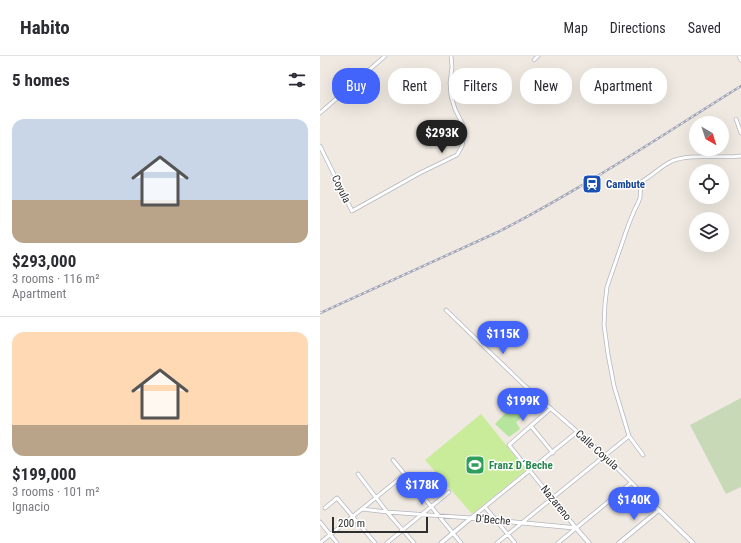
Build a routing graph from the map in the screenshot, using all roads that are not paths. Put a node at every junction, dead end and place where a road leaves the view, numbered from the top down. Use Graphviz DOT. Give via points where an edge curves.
graph roads {
  1 [pos="385,56"];
  2 [pos="452,56"];
  3 [pos="538,56"];
  4 [pos="738,56"];
  5 [pos="534,60"];
  6 [pos="741,60"];
  7 [pos="320,113"];
  8 [pos="736,119"];
  9 [pos="741,133"];
  10 [pos="320,146"];
  11 [pos="741,156"];
  12 [pos="446,310"];
  13 [pos="550,409"];
  14 [pos="531,426"];
  15 [pos="577,432"];
  16 [pos="629,436"];
  17 [pos="552,453"];
  18 [pos="604,455"];
  19 [pos="643,455"];
  20 [pos="393,460"];
  21 [pos="530,471"];
  22 [pos="358,474"];
  23 [pos="405,474"];
  24 [pos="435,476"];
  25 [pos="632,483"];
  26 [pos="418,490"];
  27 [pos="449,492"];
  28 [pos="376,498"];
  29 [pos="552,498"];
  30 [pos="432,507"];
  31 [pos="485,507"];
  32 [pos="324,508"];
  33 [pos="362,509"];
  34 [pos="659,510"];
  35 [pos="387,512"];
  36 [pos="422,515"];
  37 [pos="352,516"];
  38 [pos="439,516"];
  39 [pos="471,518"];
  40 [pos="497,520"];
  41 [pos="320,522"];
  42 [pos="522,523"];
  43 [pos="576,528"];
  44 [pos="403,530"];
  45 [pos="453,533"];
  46 [pos="508,534"];
  47 [pos="330,535"];
  48 [pos="320,543"];
  49 [pos="337,543"];
  50 [pos="375,543"];
  51 [pos="387,543"];
  52 [pos="414,543"];
  53 [pos="441,543"];
  54 [pos="461,543"];
  55 [pos="497,543"];
  56 [pos="515,543"];
  57 [pos="558,543"];
  58 [pos="589,543"];
  59 [pos="619,543"];
  60 [pos="693,543"];
  1 -- 7 [label="street"];
  2 -- 10 [label="street, Coyula" via="450,83 464,135 457,155 352,211"];
  3 -- 5 [label="street"];
  4 -- 6 [label="street"];
  8 -- 9 [label="street"];
  11 -- 16 [label="street" via="680,158 671,161 641,182 640,198 607,287 604,325 614,386"];
  12 -- 13 [label="street"];
  13 -- 14 [label="street"];
  13 -- 15 [label="street, Calle Coyula"];
  14 -- 17 [label="street"];
  14 -- 21 [label="street, Nazareno" via="509,445"];
  15 -- 17 [label="street"];
  15 -- 18 [label="street, Calle Coyula"];
  16 -- 18 [label="street"];
  16 -- 19 [label="street"];
  17 -- 21 [label="street"];
  18 -- 25 [label="street, Calle Coyula"];
  18 -- 29 [label="street"];
  20 -- 23 [label="street"];
  21 -- 29 [label="street, Nazareno"];
  21 -- 31 [label="street"];
  22 -- 28 [label="street"];
  23 -- 26 [label="street"];
  23 -- 28 [label="street"];
  24 -- 26 [label="street"];
  25 -- 34 [label="street, Calle Coyula"];
  25 -- 43 [label="street"];
  26 -- 30 [label="street"];
  27 -- 30 [label="street"];
  28 -- 33 [label="street"];
  28 -- 35 [label="street"];
  29 -- 42 [label="street"];
  29 -- 43 [label="street, Nazareno"];
  30 -- 36 [label="street"];
  30 -- 38 [label="street"];
  31 -- 39 [label="street"];
  31 -- 40 [label="street"];
  32 -- 37 [label="street" via="337,498"];
  33 -- 35 [label="street, D'Beche"];
  33 -- 37 [label="street"];
  34 -- 59 [label="street"];
  34 -- 60 [label="street, Calle Coyula"];
  35 -- 36 [label="street, D'Beche"];
  35 -- 44 [label="street"];
  36 -- 38 [label="street, D'Beche"];
  36 -- 44 [label="street"];
  37 -- 47 [label="street"];
  37 -- 50 [label="street"];
  38 -- 39 [label="street, D'Beche"];
  38 -- 45 [label="street"];
  39 -- 40 [label="street, D'Beche"];
  39 -- 45 [label="street"];
  40 -- 42 [label="street, D'Beche"];
  40 -- 46 [label="street"];
  41 -- 47 [label="street"];
  42 -- 43 [label="street, D'Beche"];
  42 -- 46 [label="street"];
  43 -- 57 [label="street"];
  43 -- 58 [label="street, Nazareno"];
  44 -- 51 [label="street"];
  44 -- 52 [label="street"];
  45 -- 53 [label="street"];
  45 -- 54 [label="street"];
  46 -- 55 [label="street"];
  46 -- 56 [label="street"];
  47 -- 48 [label="street"];
  47 -- 49 [label="street"];
}
